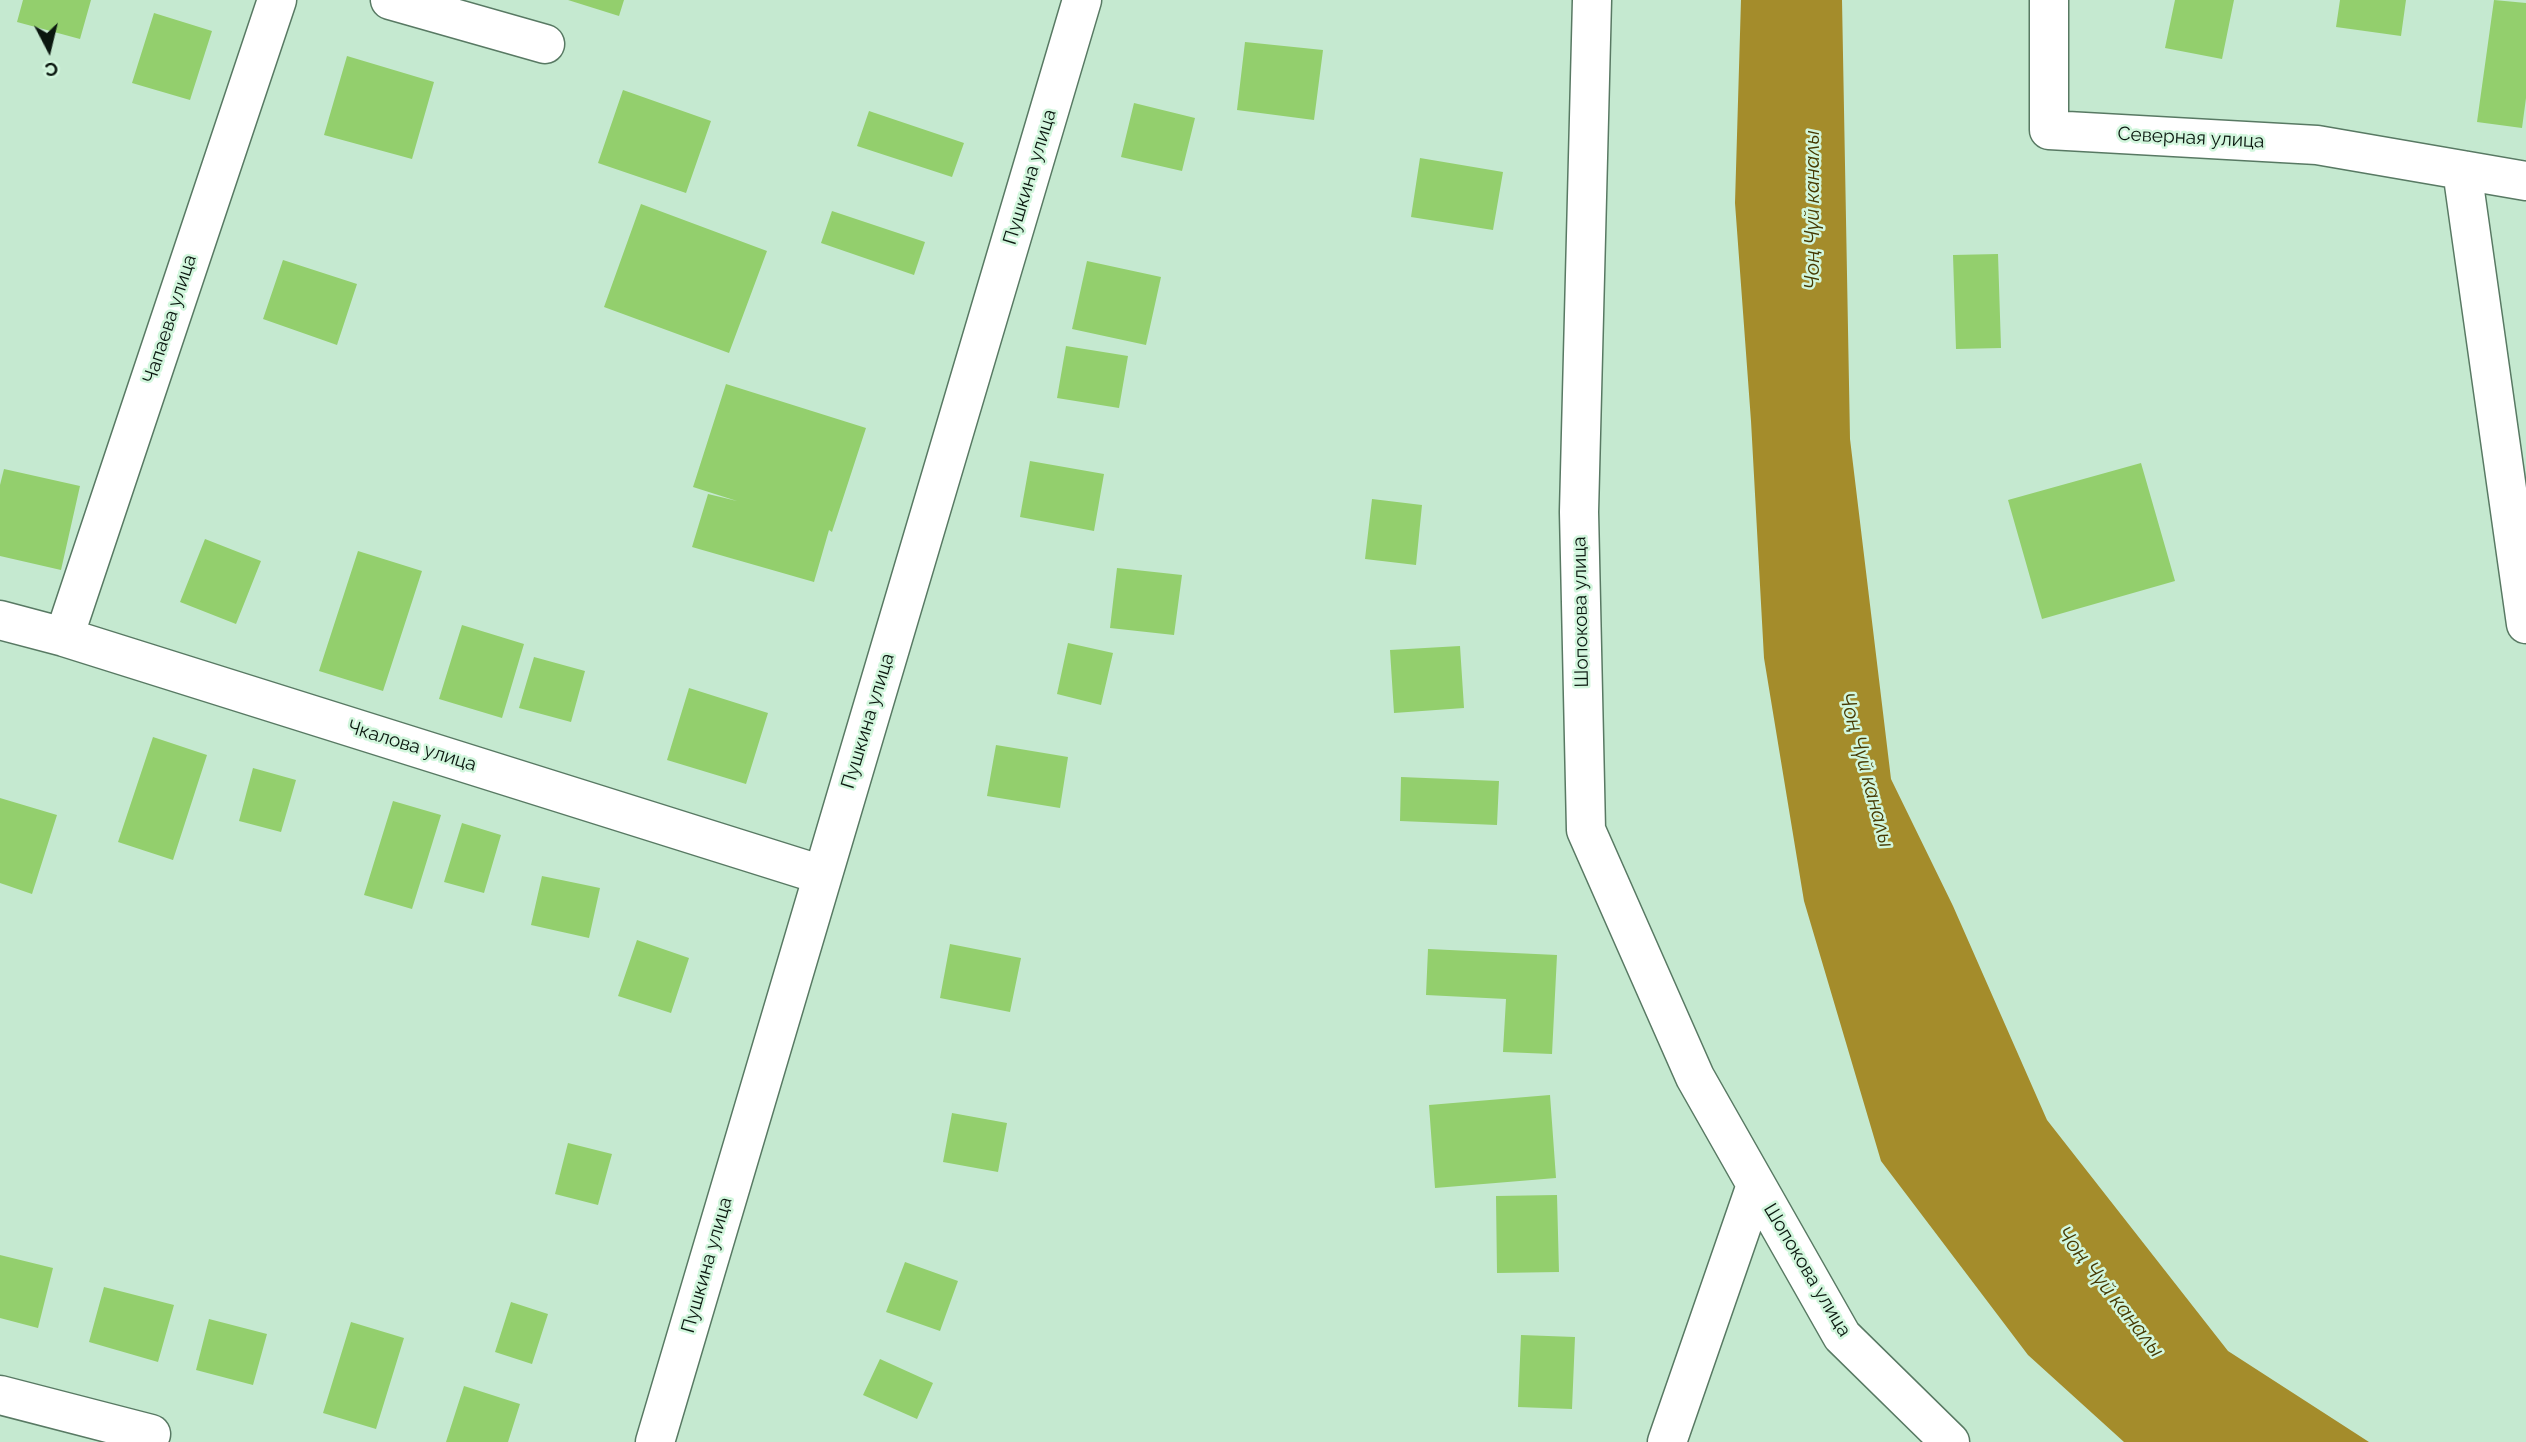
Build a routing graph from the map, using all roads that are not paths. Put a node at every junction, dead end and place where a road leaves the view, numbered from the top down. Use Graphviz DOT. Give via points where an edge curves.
graph roads {
  1 [pos="276,0"];
  2 [pos="390,0"];
  3 [pos="1082,0"];
  4 [pos="1592,0"];
  5 [pos="2049,0"];
  6 [pos="545,44"];
  7 [pos="2462,170"];
  8 [pos="2526,181"];
  9 [pos="0,620"];
  10 [pos="2526,624"];
  11 [pos="64,637"];
  12 [pos="822,875"];
  13 [pos="1756,1185"];
  14 [pos="0,1395"];
  15 [pos="151,1434"];
  16 [pos="655,1442"];
  17 [pos="1667,1442"];
  18 [pos="1950,1442"];
  1 -- 11 [label="street, Чапаева улица"];
  2 -- 6 [label="street"];
  3 -- 12 [label="street, Пушкина улица"];
  4 -- 13 [label="street, Шопокова улица" via="1579,512 1586,830 1695,1077"];
  5 -- 7 [label="street, Северная улица" via="2049,130 2317,145"];
  7 -- 8 [label="street, Северная улица"];
  7 -- 10 [label="street"];
  9 -- 11 [label="street, Чкалова улица"];
  11 -- 12 [label="street, Чкалова улица"];
  12 -- 16 [label="street, Пушкина улица"];
  13 -- 17 [label="street, Шопокова улица"];
  13 -- 18 [label="street, Шопокова улица" via="1842,1336"];
  14 -- 15 [label="street"];
}
